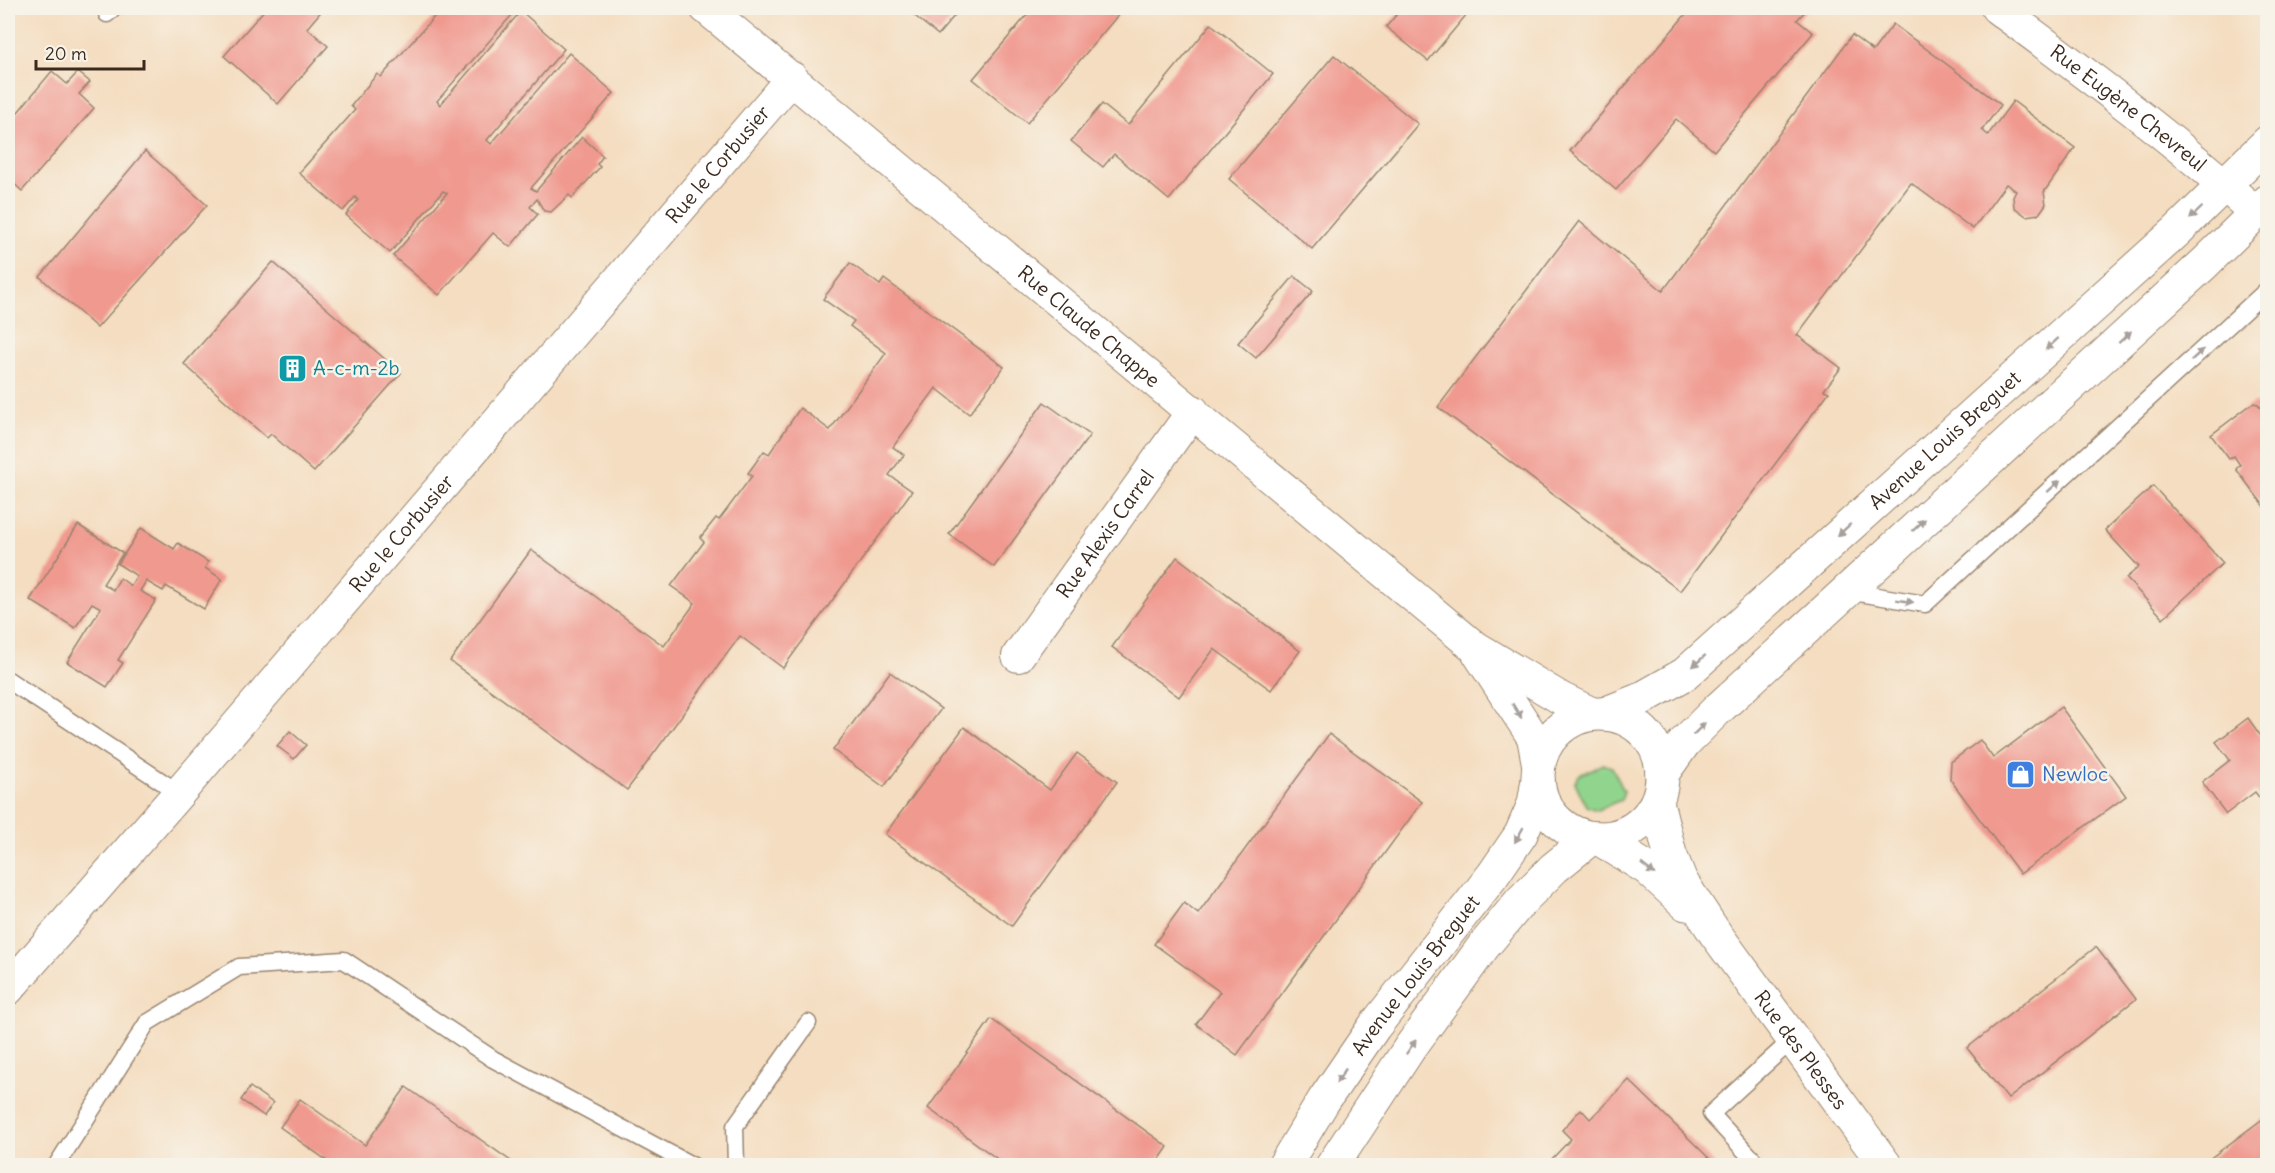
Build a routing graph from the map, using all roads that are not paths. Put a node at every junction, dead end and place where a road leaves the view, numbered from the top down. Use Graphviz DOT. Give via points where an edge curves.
graph roads {
  1 [pos="706,8"];
  2 [pos="1996,8"];
  3 [pos="792,78"];
  4 [pos="2268,142"];
  5 [pos="2225,184"];
  6 [pos="2262,207"];
  7 [pos="2268,289"];
  8 [pos="1193,411"];
  9 [pos="1847,591"];
  10 [pos="1472,645"];
  11 [pos="1018,656"];
  12 [pos="8,680"];
  13 [pos="1598,714"];
  14 [pos="1538,775"];
  15 [pos="1660,788"];
  16 [pos="179,793"];
  17 [pos="1594,838"];
  18 [pos="1715,933"];
  19 [pos="8,989"];
  20 [pos="808,1023"];
  21 [pos="1793,1039"];
  22 [pos="56,1166"];
  23 [pos="693,1166"];
  24 [pos="736,1166"];
  25 [pos="1284,1166"];
  26 [pos="1332,1166"];
  27 [pos="1759,1166"];
  28 [pos="1886,1166"];
  1 -- 3 [label="street, Rue Claude Chappe"];
  2 -- 5 [label="street, Rue Eugène Chevreul" via="2102,85"];
  3 -- 8 [label="street, Rue Claude Chappe"];
  3 -- 16 [label="street, Rue le Corbusier"];
  4 -- 5 [label="street, Avenue Louis Breguet"];
  5 -- 6 [label="street, Rue Eugène Chevreul"];
  5 -- 13 [label="street, Avenue Louis Breguet, one-way" via="1685,674 1639,700"];
  9 -- 6 [label="street, one-way"];
  9 -- 7 [label="lane, one-way" via="1925,604"];
  8 -- 10 [label="street, Rue Claude Chappe"];
  8 -- 11 [label="street, Rue Alexis Carrel"];
  15 -- 9 [label="street, one-way" via="1684,743"];
  10 -- 13 [label="street, Rue Claude Chappe" via="1562,699"];
  10 -- 14 [label="street, Rue Claude Chappe, one-way" via="1533,737"];
  12 -- 16 [label="lane"];
  13 -- 14 [label="street" via="1577,719 1551,739"];
  13 -- 15 [label="street" via="1622,718 1650,740 1659,756"];
  14 -- 17 [label="street" via="1543,801 1555,818 1571,831"];
  14 -- 25 [label="street, Avenue Louis Breguet, one-way" via="1534,804 1521,834 1374,1027"];
  15 -- 17 [label="street" via="1647,817 1633,829"];
  15 -- 18 [label="street, Rue des Plesses" via="1670,854 1681,881"];
  16 -- 19 [label="street, Rue le Corbusier"];
  17 -- 18 [label="street, Rue des Plesses, one-way" via="1648,869"];
  26 -- 17 [label="street, Avenue Louis Breguet, one-way" via="1409,1049 1491,938 1554,868"];
  18 -- 21 [label="street, Rue des Plesses"];
  20 -- 24 [label="lane" via="735,1126"];
  21 -- 27 [label="lane" via="1711,1114"];
  21 -- 28 [label="street, Rue des Plesses"];
  22 -- 23 [label="lane" via="147,1023 239,967 344,960 493,1059"];
}
